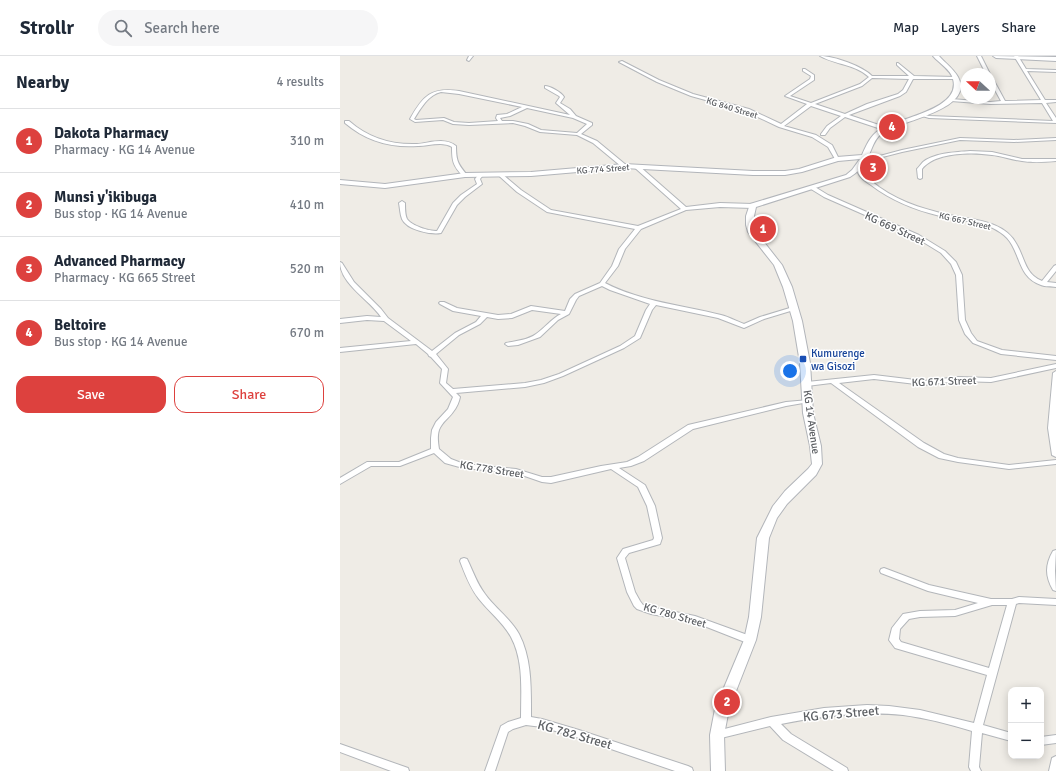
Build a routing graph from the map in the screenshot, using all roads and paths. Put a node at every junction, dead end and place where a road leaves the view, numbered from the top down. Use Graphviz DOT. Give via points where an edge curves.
graph roads {
  1 [pos="822,56"];
  2 [pos="936,56"];
  3 [pos="979,56"];
  4 [pos="996,56"];
  5 [pos="1017,57"];
  6 [pos="1056,59"];
  7 [pos="621,62"];
  8 [pos="898,64"];
  9 [pos="985,68"];
  10 [pos="804,70"];
  11 [pos="1024,70"];
  12 [pos="1056,71"];
  13 [pos="871,77"];
  14 [pos="912,77"];
  15 [pos="956,78"];
  16 [pos="546,87"];
  17 [pos="996,89"];
  18 [pos="951,100"];
  19 [pos="1042,101"];
  20 [pos="1056,101"];
  21 [pos="1003,102"];
  22 [pos="810,105"];
  23 [pos="527,107"];
  24 [pos="844,115"];
  25 [pos="922,115"];
  26 [pos="574,117"];
  27 [pos="347,122"];
  28 [pos="500,122"];
  29 [pos="1056,122"];
  30 [pos="781,126"];
  31 [pos="886,129"];
  32 [pos="578,134"];
  33 [pos="823,134"];
  34 [pos="1056,139"];
  35 [pos="837,159"];
  36 [pos="1056,160"];
  37 [pos="862,162"];
  38 [pos="624,166"];
  39 [pos="636,166"];
  40 [pos="482,174"];
  41 [pos="499,174"];
  42 [pos="465,175"];
  43 [pos="920,178"];
  44 [pos="340,183"];
  45 [pos="813,188"];
  46 [pos="402,203"];
  47 [pos="753,206"];
  48 [pos="685,209"];
  49 [pos="639,228"];
  50 [pos="340,264"];
  51 [pos="1056,267"];
  52 [pos="343,272"];
  53 [pos="602,284"];
  54 [pos="1044,284"];
  55 [pos="1056,284"];
  56 [pos="442,303"];
  57 [pos="654,303"];
  58 [pos="794,308"];
  59 [pos="567,313"];
  60 [pos="486,315"];
  61 [pos="385,319"];
  62 [pos="340,321"];
  63 [pos="417,342"];
  64 [pos="508,344"];
  65 [pos="340,350"];
  66 [pos="431,355"];
  67 [pos="1056,358"];
  68 [pos="1056,366"];
  69 [pos="1056,372"];
  70 [pos="832,381"];
  71 [pos="807,384"];
  72 [pos="452,392"];
  73 [pos="807,400"];
  74 [pos="1054,428"];
  75 [pos="435,450"];
  76 [pos="1056,454"];
  77 [pos="1056,462"];
  78 [pos="613,467"];
  79 [pos="340,481"];
  80 [pos="1056,554"];
  81 [pos="464,561"];
  82 [pos="884,571"];
  83 [pos="1056,588"];
  84 [pos="992,602"];
  85 [pos="1012,602"];
  86 [pos="1056,602"];
  87 [pos="750,640"];
  88 [pos="992,673"];
  89 [pos="526,721"];
  90 [pos="771,721"];
  91 [pos="977,728"];
  92 [pos="717,735"];
  93 [pos="1008,736"];
  94 [pos="1056,739"];
  95 [pos="1044,741"];
  96 [pos="340,748"];
  97 [pos="1056,761"];
  98 [pos="404,771"];
  99 [pos="490,771"];
  100 [pos="688,771"];
  101 [pos="718,771"];
  102 [pos="843,771"];
  103 [pos="976,771"];
  104 [pos="1054,771"];
  1 -- 13 [label="street" via="856,66"];
  2 -- 15 [label="main road"];
  3 -- 9 [label="street"];
  4 -- 5 [label="main road"];
  5 -- 6 [label="main road"];
  5 -- 11 [label="street"];
  7 -- 30 [label="street, KG 840 Street" via="692,95 746,110"];
  8 -- 14 [label="street"];
  10 -- 22 [label="street" via="812,74 812,80 787,96"];
  11 -- 12 [label="street"];
  11 -- 19 [label="street"];
  13 -- 14 [label="street"];
  13 -- 22 [label="street" via="861,85"];
  14 -- 15 [label="street"];
  14 -- 24 [label="street" via="902,93"];
  15 -- 18 [label="main road" via="958,90"];
  16 -- 26 [label="street" via="562,96 558,103"];
  17 -- 21 [label="street"];
  18 -- 21 [label="street"];
  18 -- 25 [label="main road"];
  19 -- 20 [label="street"];
  19 -- 21 [label="street"];
  19 -- 29 [label="street"];
  22 -- 24 [label="street"];
  22 -- 30 [label="street"];
  23 -- 26 [label="street"];
  23 -- 28 [label="street" via="499,116"];
  23 -- 28 [label="street" via="462,93 437,92 419,107 412,120 444,119 459,124"];
  24 -- 31 [label="street"];
  24 -- 33 [label="street"];
  25 -- 29 [label="street"];
  25 -- 31 [label="main road"];
  26 -- 32 [label="street" via="590,124"];
  27 -- 42 [label="street" via="356,131 380,141 415,145 452,144 454,162"];
  28 -- 32 [label="street" via="518,123 540,131"];
  30 -- 35 [label="street, KG 840 Street" via="823,141 830,146"];
  31 -- 37 [label="main road" via="875,137"];
  32 -- 38 [label="street" via="595,142"];
  34 -- 37 [label="street" via="1014,142 960,139 902,150"];
  35 -- 37 [label="main road, KG 774 Street"];
  35 -- 39 [label="main road, KG 774 Street" via="785,173"];
  36 -- 43 [label="street" via="1020,160 983,153 947,155 921,165"];
  37 -- 45 [label="main road" via="842,179"];
  37 -- 54 [label="street, KG 667 Street" via="861,174 886,194 902,202 947,217 987,224 1003,232 1014,243 1027,273"];
  38 -- 39 [label="main road, KG 774 Street"];
  38 -- 41 [label="main road, KG 774 Street" via="531,174"];
  39 -- 48 [label="street"];
  40 -- 41 [label="main road, KG 774 Street"];
  40 -- 42 [label="main road, KG 774 Street"];
  40 -- 46 [label="street" via="477,179 480,184 455,204 439,232 426,231 407,222"];
  41 -- 49 [label="street" via="549,211"];
  42 -- 44 [label="main road, KG 774 Street" via="384,186"];
  45 -- 47 [label="main road"];
  45 -- 67 [label="street, KG 669 Street" via="917,236 943,252 954,263 959,275 962,320 975,342 1001,352"];
  47 -- 48 [label="street" via="720,205"];
  47 -- 58 [label="main road, KG 14 Avenue" via="751,232 778,265"];
  48 -- 49 [label="street"];
  49 -- 53 [label="street" via="622,249 615,266"];
  50 -- 52 [label="street"];
  51 -- 54 [label="street"];
  52 -- 61 [label="street"];
  53 -- 57 [label="street"];
  53 -- 59 [label="street" via="577,295"];
  54 -- 55 [label="street"];
  56 -- 60 [label="street" via="455,310"];
  57 -- 58 [label="street" via="720,317 746,326"];
  57 -- 72 [label="street" via="648,310 638,337 561,375 525,385"];
  58 -- 71 [label="main road, KG 14 Avenue"];
  59 -- 60 [label="street" via="528,308 512,316"];
  59 -- 64 [label="street" via="556,318 538,336"];
  60 -- 66 [label="street" via="478,323 456,334"];
  61 -- 62 [label="street"];
  61 -- 63 [label="street"];
  63 -- 65 [label="street"];
  63 -- 66 [label="street"];
  66 -- 72 [label="street" via="445,369 443,383"];
  68 -- 70 [label="street, KG 671 Street" via="992,380 958,379 924,384 874,377"];
  69 -- 74 [label="street"];
  70 -- 71 [label="street, KG 671 Street"];
  70 -- 77 [label="street" via="921,445 942,456 1009,467"];
  71 -- 73 [label="main road, KG 14 Avenue"];
  72 -- 75 [label="street" via="456,395 456,402 436,426"];
  73 -- 78 [label="street, KG 778 Street" via="691,428 641,459"];
  73 -- 87 [label="main road, KG 14 Avenue" via="817,465 778,506 767,526 763,538 756,617"];
  74 -- 76 [label="street"];
  75 -- 78 [label="street, KG 778 Street" via="448,461 463,466 516,471 551,480"];
  75 -- 79 [label="street" via="400,464 370,464"];
  78 -- 87 [label="street, KG 780 Street" via="641,485 651,506 658,538 657,542 626,551 621,558 629,586 640,607 694,619"];
  80 -- 83 [label="street" via="1051,562 1050,575"];
  81 -- 89 [label="street" via="482,596 506,622 518,641 525,681"];
  82 -- 84 [label="street" via="928,588"];
  84 -- 85 [label="street"];
  84 -- 88 [label="street" via="955,613 906,616 896,628 894,640 898,645"];
  85 -- 86 [label="street"];
  85 -- 88 [label="street"];
  87 -- 92 [label="main road, KG 14 Avenue" via="722,709"];
  88 -- 91 [label="street"];
  89 -- 99 [label="street, KG 782 Street" via="504,729"];
  89 -- 100 [label="street, KG 782 Street" via="579,734"];
  90 -- 91 [label="street, KG 673 Street" via="839,711 890,710 920,714"];
  90 -- 92 [label="street, KG 673 Street"];
  90 -- 102 [label="street" via="787,737"];
  91 -- 93 [label="street, KG 673 Street"];
  91 -- 103 [label="street" via="974,767"];
  92 -- 101 [label="main road, KG 14 Avenue"];
  94 -- 95 [label="street"];
  96 -- 98 [label="street"];
  97 -- 104 [label="street"];
}
